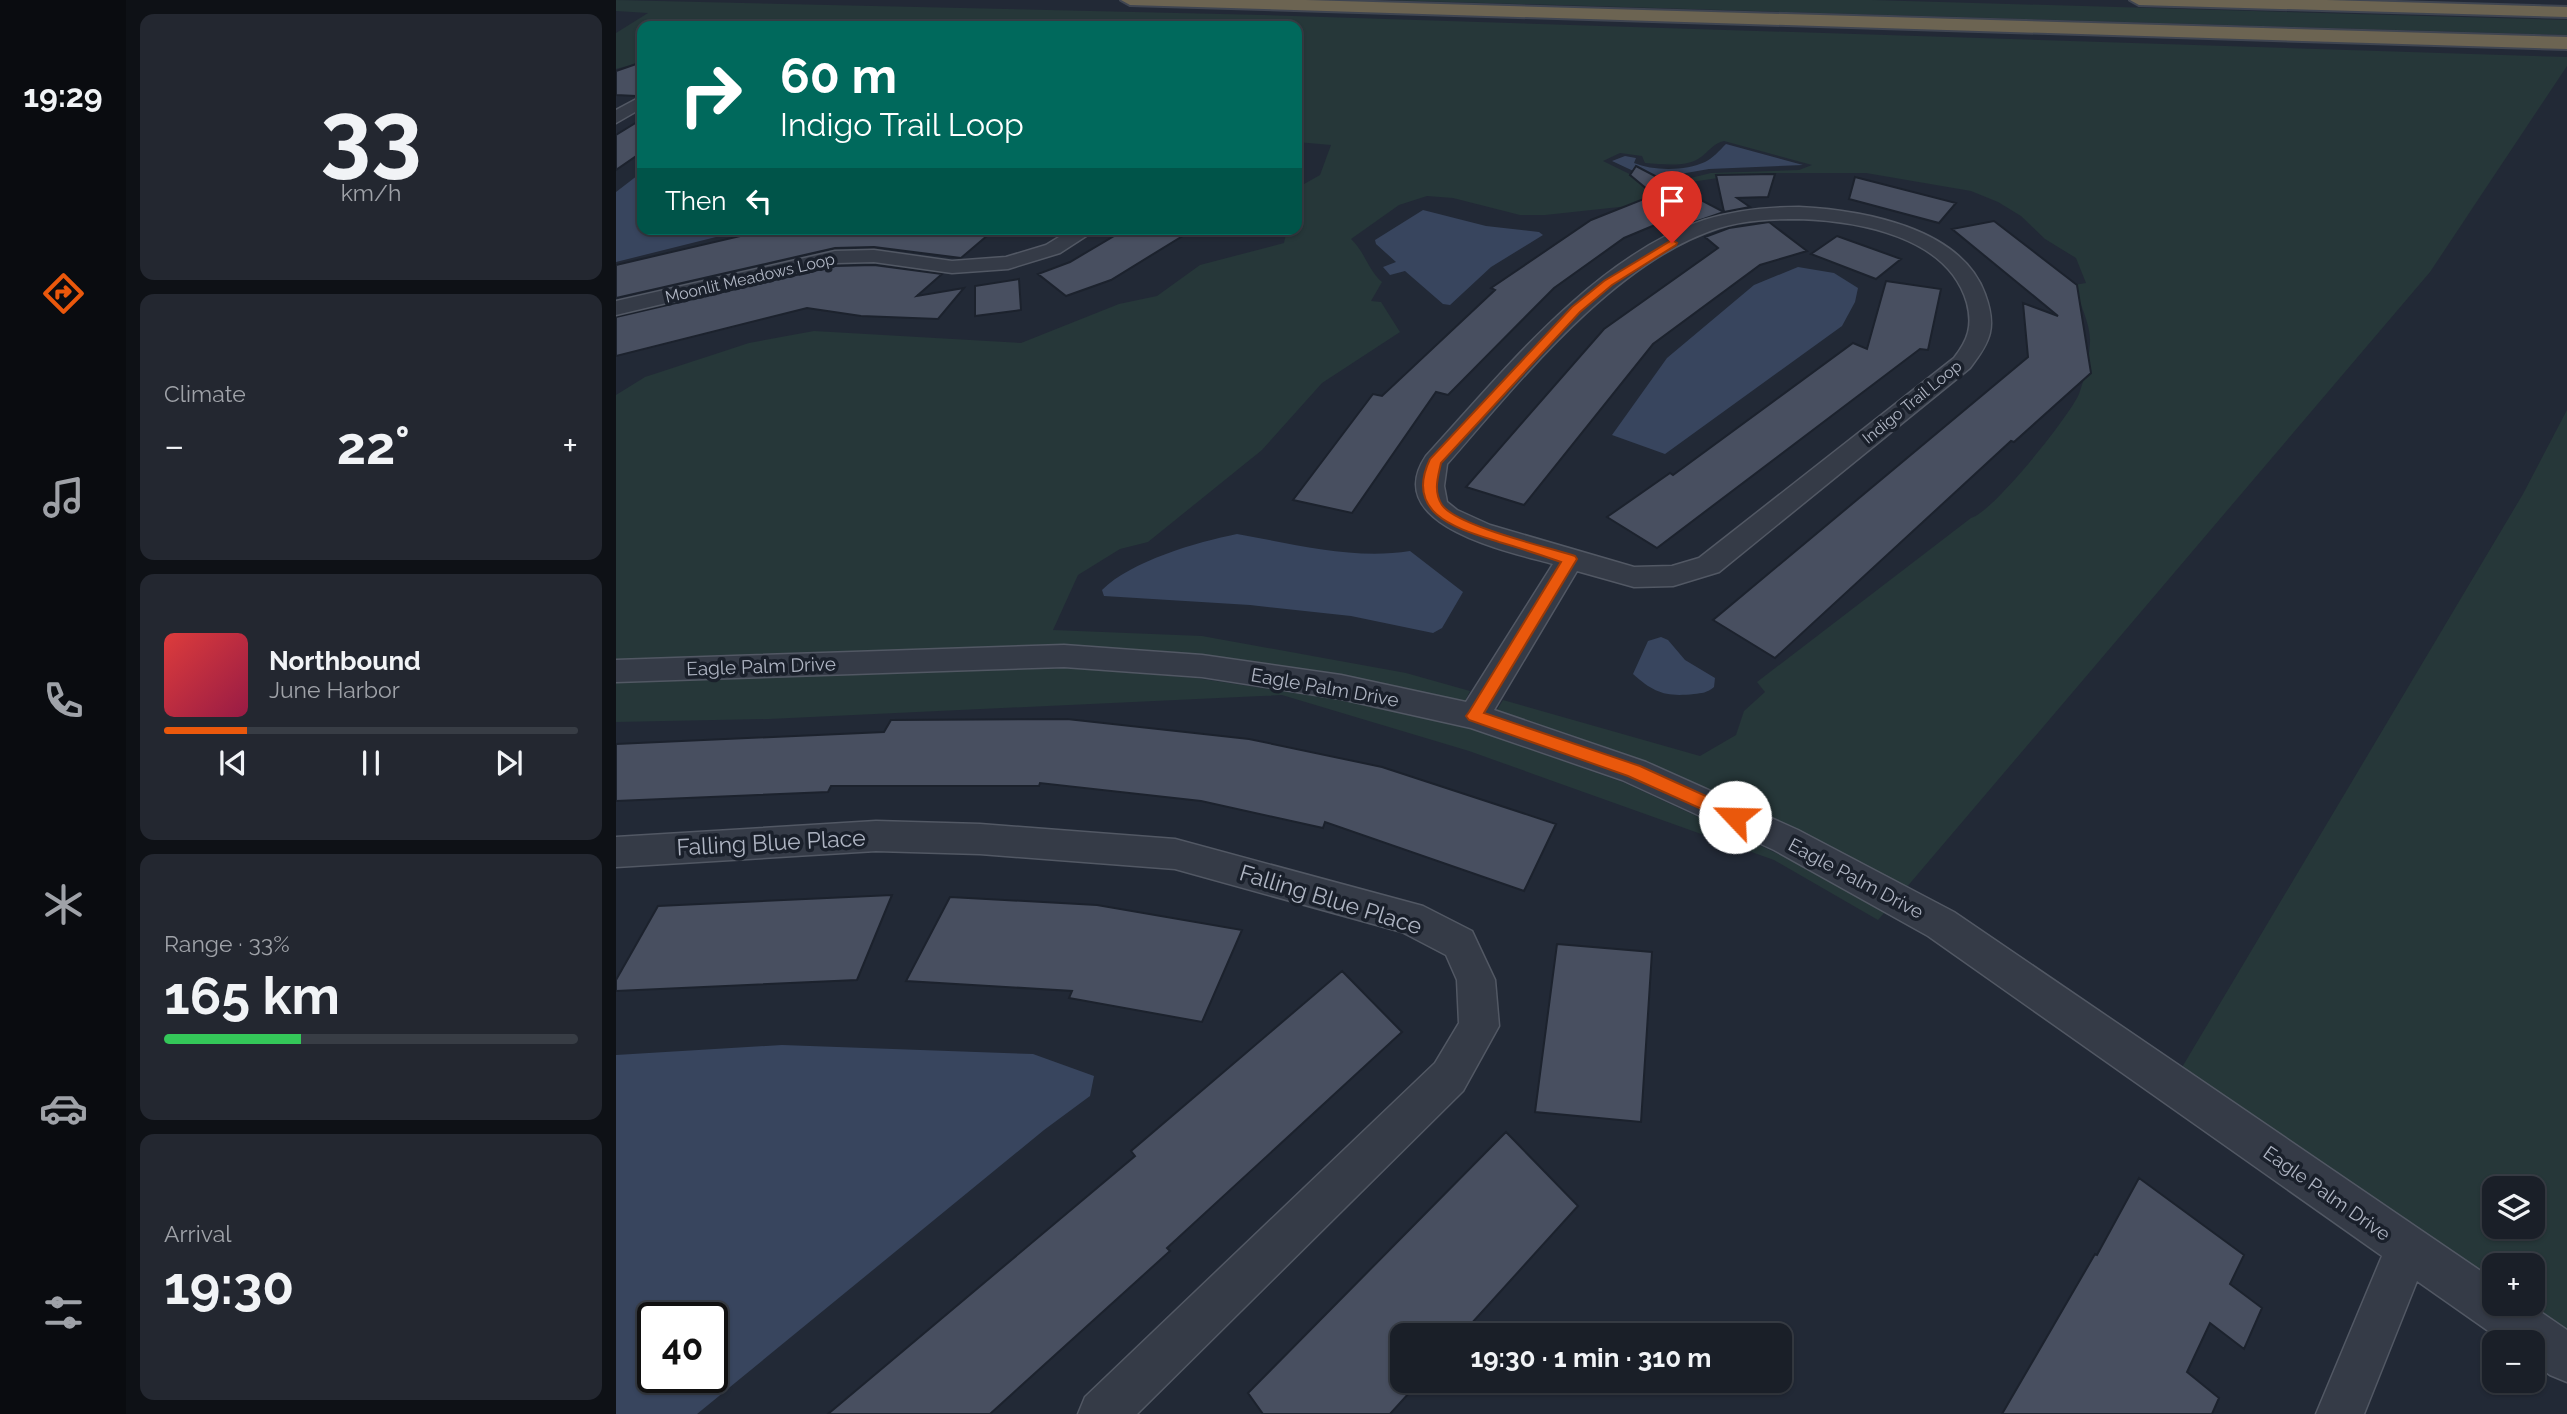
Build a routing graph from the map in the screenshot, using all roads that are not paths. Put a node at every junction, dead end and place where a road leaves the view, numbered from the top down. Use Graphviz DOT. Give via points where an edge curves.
graph roads {
  1 [pos="1130,0"];
  2 [pos="2139,0"];
  3 [pos="2567,12"];
  4 [pos="2567,43"];
  5 [pos="637,104"];
  6 [pos="616,118"];
  7 [pos="1076,235"];
  8 [pos="616,308"];
  9 [pos="1570,559"];
  10 [pos="616,671"];
  11 [pos="1474,716"];
  12 [pos="616,852"];
  13 [pos="2407,1249"];
  14 [pos="2567,1359"];
  15 [pos="1102,1414"];
  16 [pos="2340,1414"];
  1 -- 4 [label="highway"];
  2 -- 3 [label="highway"];
  5 -- 6 [label="street"];
  7 -- 8 [label="street, Moonlit Meadows Loop" via="1008,263 952,267 874,256 835,257"];
  9 -- 9 [label="street, Indigo Trail Loop" via="1457,523 1437,508 1429,486 1435,462 1576,309 1608,283 1695,231 1726,219 1780,213 1838,215 1873,223 1929,246 1960,268 1973,287 1981,318 1979,340 1962,363 1709,565 1672,576 1634,577"];
  9 -- 11 [label="street"];
  10 -- 11 [label="street, Eagle Palm Drive" via="1064,656 1202,666 1341,687"];
  11 -- 13 [label="street, Eagle Palm Drive" via="1634,771 1786,840 1941,924"];
  12 -- 15 [label="street, Falling Blue Place" via="876,836 1175,854 1410,918 1459,943 1476,980 1479,1026 1449,1077"];
  13 -- 14 [label="street, Eagle Palm Drive"];
  13 -- 16 [label="street"];
}
